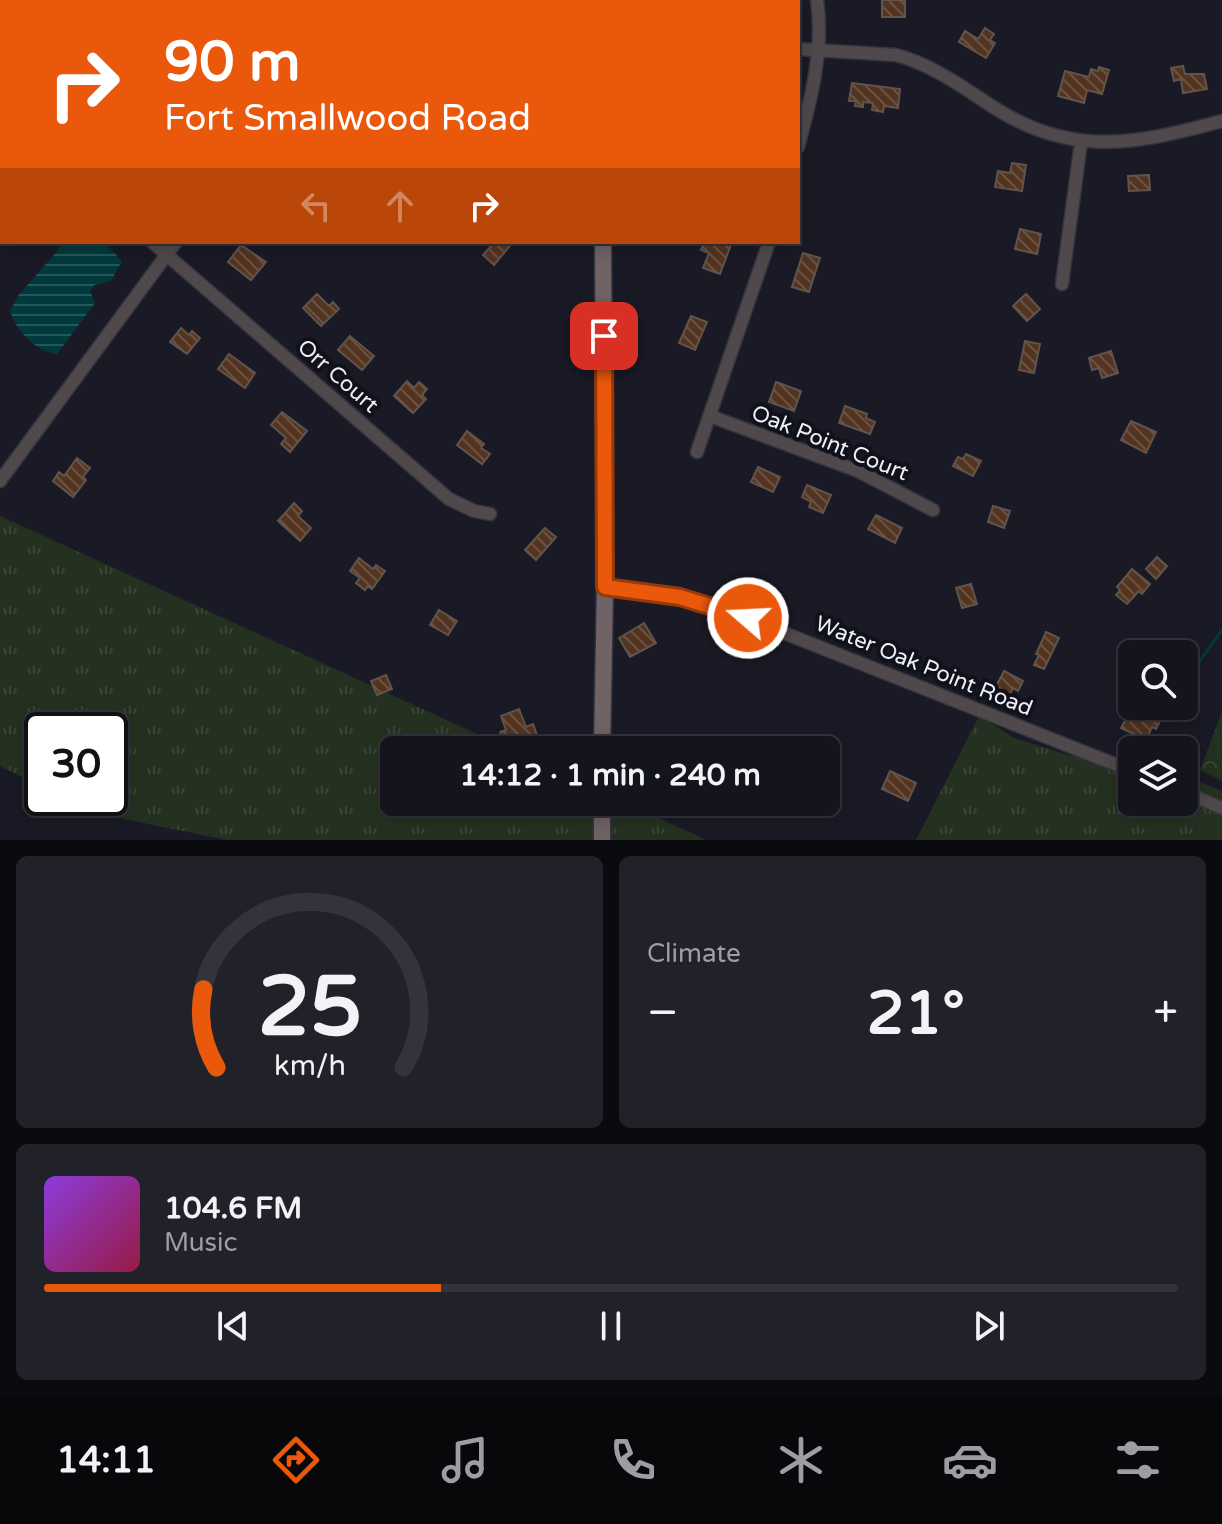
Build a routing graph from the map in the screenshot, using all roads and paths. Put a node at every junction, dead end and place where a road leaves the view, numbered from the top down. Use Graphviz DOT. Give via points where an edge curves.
graph roads {
  1 [pos="817,0"];
  2 [pos="800,49"];
  3 [pos="818,52"];
  4 [pos="1222,121"];
  5 [pos="800,140"];
  6 [pos="1081,142"];
  7 [pos="154,244"];
  8 [pos="174,244"];
  9 [pos="603,244"];
  10 [pos="768,244"];
  11 [pos="166,254"];
  12 [pos="1062,284"];
  13 [pos="710,416"];
  14 [pos="697,452"];
  15 [pos="0,481"];
  16 [pos="933,510"];
  17 [pos="490,514"];
  18 [pos="605,587"];
  19 [pos="602,736"];
  20 [pos="1118,765"];
  21 [pos="1198,798"];
  22 [pos="1222,808"];
  23 [pos="602,816"];
  24 [pos="602,840"];
  1 -- 3 [label="street"];
  2 -- 3 [label="street"];
  3 -- 5 [label="street"];
  3 -- 6 [label="street" via="910,59 1017,122"];
  4 -- 6 [label="street" via="1145,140"];
  6 -- 12 [label="street"];
  7 -- 11 [label="street, Orr Court"];
  8 -- 11 [label="street"];
  9 -- 18 [label="main road"];
  10 -- 13 [label="street"];
  11 -- 15 [label="street"];
  11 -- 17 [label="street, Orr Court" via="449,499"];
  13 -- 14 [label="street"];
  13 -- 16 [label="street, Oak Point Court" via="858,471"];
  18 -- 19 [label="main road"];
  18 -- 20 [label="street, Water Oak Point Road" via="716,606"];
  21 -- 22 [label="street"];
  23 -- 24 [label="main road"];
}
